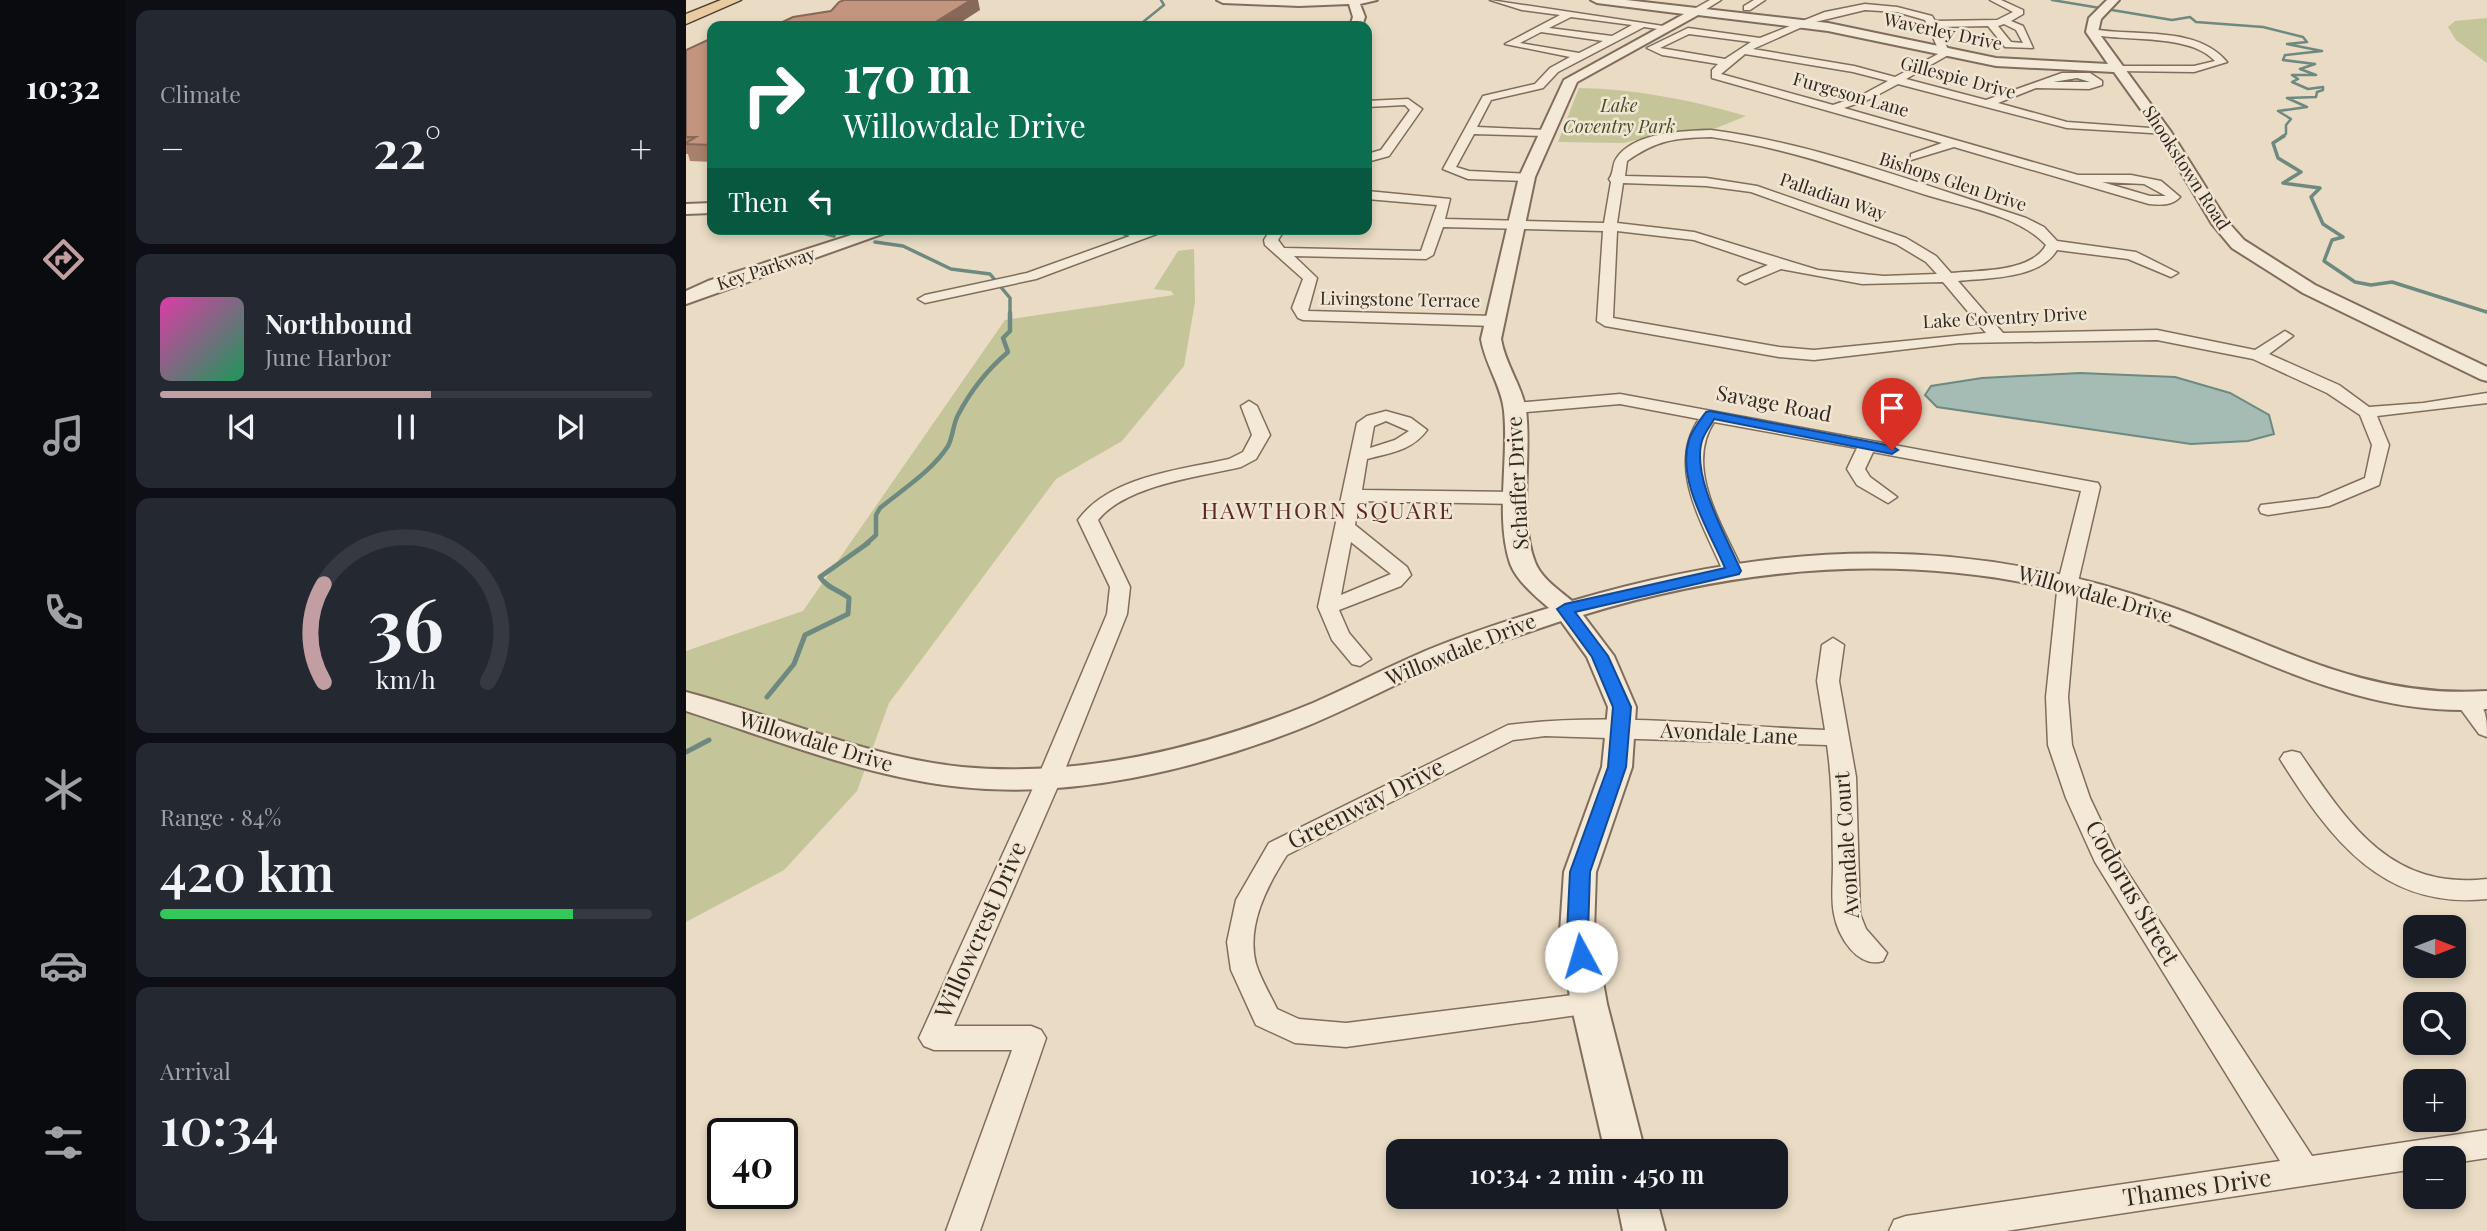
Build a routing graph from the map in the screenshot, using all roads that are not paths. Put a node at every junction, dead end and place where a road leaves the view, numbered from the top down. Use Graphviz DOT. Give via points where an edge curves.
graph roads {
  1 [pos="706,0"];
  2 [pos="734,0"];
  3 [pos="1223,0"];
  4 [pos="1371,0"];
  5 [pos="1494,0"];
  6 [pos="1598,0"];
  7 [pos="1717,0"];
  8 [pos="1761,0"];
  9 [pos="1849,0"];
  10 [pos="1994,0"];
  11 [pos="1353,1"];
  12 [pos="2112,1"];
  13 [pos="686,8"];
  14 [pos="1748,8"];
  15 [pos="1862,8"];
  16 [pos="1697,11"];
  17 [pos="1570,14"];
  18 [pos="686,19"];
  19 [pos="2095,19"];
  20 [pos="1358,21"];
  21 [pos="2004,21"];
  22 [pos="1806,23"];
  23 [pos="1991,23"];
  24 [pos="1642,24"];
  25 [pos="1933,24"];
  26 [pos="1665,27"];
  27 [pos="1538,29"];
  28 [pos="2095,36"];
  29 [pos="1612,40"];
  30 [pos="1762,41"];
  31 [pos="1744,51"];
  32 [pos="1945,54"];
  33 [pos="1580,56"];
  34 [pos="1726,62"];
  35 [pos="2118,68"];
  36 [pos="1545,78"];
  37 [pos="1571,80"];
  38 [pos="1898,80"];
  39 [pos="2037,85"];
  40 [pos="1372,104"];
  41 [pos="1987,104"];
  42 [pos="1834,108"];
  43 [pos="1469,130"];
  44 [pos="2164,132"];
  45 [pos="1546,133"];
  46 [pos="1954,143"];
  47 [pos="1372,157"];
  48 [pos="1915,157"];
  49 [pos="1527,177"];
  50 [pos="1615,178"];
  51 [pos="2079,179"];
  52 [pos="1372,195"];
  53 [pos="707,208"];
  54 [pos="686,209"];
  55 [pos="1437,223"];
  56 [pos="1515,225"];
  57 [pos="1610,226"];
  58 [pos="869,235"];
  59 [pos="1140,235"];
  60 [pos="1274,235"];
  61 [pos="1144,236"];
  62 [pos="2053,245"];
  63 [pos="1281,252"];
  64 [pos="1779,265"];
  65 [pos="2171,273"];
  66 [pos="1948,279"];
  67 [pos="1745,280"];
  68 [pos="686,298"];
  69 [pos="925,299"];
  70 [pos="1493,321"];
  71 [pos="2285,336"];
  72 [pos="1998,337"];
  73 [pos="2258,355"];
  74 [pos="2487,375"];
  75 [pos="2487,398"];
  76 [pos="1249,406"];
  77 [pos="1515,408"];
  78 [pos="2366,412"];
  79 [pos="1710,415"];
  80 [pos="1867,445"];
  81 [pos="1360,456"];
  82 [pos="1352,495"];
  83 [pos="1888,497"];
  84 [pos="1516,498"];
  85 [pos="2268,509"];
  86 [pos="1345,527"];
  87 [pos="1734,571"];
  88 [pos="2068,582"];
  89 [pos="1328,607"];
  90 [pos="1565,609"];
  91 [pos="1833,645"];
  92 [pos="1360,659"];
  93 [pos="686,701"];
  94 [pos="2477,702"];
  95 [pos="1621,729"];
  96 [pos="2487,729"];
  97 [pos="1837,738"];
  98 [pos="2291,759"];
  99 [pos="1050,777"];
  100 [pos="2487,889"];
  101 [pos="1873,954"];
  102 [pos="1589,1004"];
  103 [pos="1622,1139"];
  104 [pos="2487,1144"];
  105 [pos="2305,1172"];
  106 [pos="1639,1209"];
  107 [pos="963,1231"];
  108 [pos="1644,1231"];
  109 [pos="1906,1231"];
  1 -- 13 [label="main road"];
  2 -- 18 [label="main road"];
  3 -- 11 [label="street"];
  4 -- 11 [label="street"];
  5 -- 17 [label="street"];
  6 -- 16 [label="street, Waverley Drive"];
  6 -- 17 [label="street"];
  7 -- 16 [label="street"];
  8 -- 14 [label="street"];
  9 -- 15 [label="street"];
  10 -- 21 [label="street" via="2019,9"];
  11 -- 20 [label="street"];
  12 -- 19 [label="street"];
  15 -- 22 [label="street"];
  15 -- 25 [label="street" via="1920,15"];
  16 -- 22 [label="street, Waverley Drive"];
  16 -- 26 [label="street"];
  17 -- 24 [label="street"];
  17 -- 27 [label="street"];
  19 -- 28 [label="street"];
  21 -- 23 [label="street"];
  21 -- 23 [label="street" via="2020,28 2030,46 2008,45"];
  22 -- 30 [label="street"];
  22 -- 32 [label="street, Waverley Drive"];
  23 -- 25 [label="street"];
  24 -- 26 [label="street"];
  24 -- 29 [label="street"];
  25 -- 32 [label="street"];
  26 -- 37 [label="street"];
  27 -- 29 [label="street"];
  27 -- 33 [label="street" via="1510,44"];
  28 -- 35 [label="street, Shookstown Road"];
  28 -- 35 [label="street" via="2198,45 2215,51 2222,62 2194,69"];
  29 -- 33 [label="street"];
  30 -- 31 [label="street"];
  30 -- 34 [label="street" via="1688,31 1652,48"];
  31 -- 34 [label="street"];
  31 -- 38 [label="street, Gillespie Drive"];
  32 -- 35 [label="street, Waverley Drive" via="2017,65"];
  32 -- 38 [label="street"];
  33 -- 36 [label="street"];
  34 -- 42 [label="street, Furgeson Lane" via="1716,76"];
  35 -- 44 [label="street, Shookstown Road"];
  36 -- 37 [label="street"];
  36 -- 43 [label="street" via="1532,89 1487,98"];
  37 -- 45 [label="street, Schaffer Drive"];
  38 -- 41 [label="street, Gillespie Drive"];
  38 -- 42 [label="street"];
  39 -- 41 [label="street"];
  40 -- 47 [label="street" via="1408,102 1416,109 1385,153"];
  41 -- 44 [label="street, Gillespie Drive" via="2067,125"];
  42 -- 46 [label="street, Furgeson Lane"];
  43 -- 45 [label="street"];
  43 -- 49 [label="street" via="1449,165 1453,172"];
  44 -- 74 [label="street, Shookstown Road" via="2220,224 2238,244 2309,289"];
  45 -- 49 [label="street, Schaffer Drive"];
  46 -- 48 [label="street"];
  46 -- 51 [label="street, Furgeson Lane"];
  49 -- 56 [label="street, Schaffer Drive"];
  50 -- 57 [label="street, Bishops Glen Drive"];
  50 -- 62 [label="street, Bishops Glen Drive" via="1621,160 1646,143 1692,135 1751,137 2021,221 2039,230"];
  50 -- 66 [label="street, Palladian Way" via="1753,189 1920,250"];
  51 -- 51 [label="street, Furgeson Lane" via="2156,183 2169,188 2174,197 2149,200"];
  52 -- 55 [label="street" via="1445,202"];
  53 -- 54 [label="street"];
  55 -- 56 [label="street"];
  55 -- 63 [label="street" via="1426,255"];
  56 -- 57 [label="street"];
  56 -- 70 [label="street, Schaffer Drive"];
  57 -- 64 [label="street" via="1697,236"];
  57 -- 72 [label="street, Lake Coventry Drive" via="1605,321 1814,355"];
  58 -- 68 [label="street, Key Parkway"];
  59 -- 61 [label="street"];
  60 -- 63 [label="street" via="1271,240"];
  61 -- 69 [label="street" via="1049,270"];
  62 -- 65 [label="street" via="2131,255"];
  62 -- 66 [label="street" via="2041,261 2018,269"];
  63 -- 70 [label="street, Livingstone Terrace" via="1310,278 1299,308 1303,315"];
  64 -- 66 [label="street" via="1850,279"];
  64 -- 67 [label="street"];
  66 -- 72 [label="street, Palladian Way"];
  70 -- 77 [label="street, Schaffer Drive" via="1494,358"];
  71 -- 73 [label="street"];
  72 -- 73 [label="street, Lake Coventry Drive" via="2144,334"];
  73 -- 78 [label="street, Lake Coventry Drive" via="2323,383"];
  75 -- 78 [label="street"];
  76 -- 99 [label="street" via="1261,435 1250,455 1119,494 1093,509 1088,520 1120,587 1117,614"];
  77 -- 79 [label="street, Savage Road" via="1620,398"];
  77 -- 84 [label="street, Schaffer Drive"];
  78 -- 85 [label="street" via="2379,431 2382,451 2373,481 2351,494 2312,506"];
  79 -- 80 [label="street, Savage Road"];
  79 -- 87 [label="street" via="1696,439 1694,462 1698,486"];
  80 -- 83 [label="street" via="1856,469 1863,481"];
  80 -- 88 [label="street, Savage Road" via="2091,487"];
  81 -- 82 [label="street"];
  82 -- 84 [label="street"];
  82 -- 86 [label="street"];
  84 -- 90 [label="street, Schaffer Drive" via="1523,564"];
  86 -- 89 [label="street"];
  86 -- 89 [label="street" via="1401,575 1394,582"];
  87 -- 88 [label="street, Willowdale Drive" via="1888,559 1964,562"];
  87 -- 90 [label="street, Willowdale Drive"];
  88 -- 94 [label="street, Willowdale Drive" via="2165,613 2328,679 2396,696"];
  88 -- 105 [label="street, Codorus Street" via="2057,698 2060,745 2078,798 2108,862"];
  89 -- 92 [label="street" via="1341,640"];
  90 -- 95 [label="street, Schaffer Drive" via="1600,656 1622,707"];
  90 -- 99 [label="street, Willowdale Drive" via="1436,656 1322,710 1260,733 1165,761"];
  91 -- 97 [label="street, Avondale Court" via="1828,681"];
  93 -- 99 [label="street, Willowdale Drive" via="881,765 954,776"];
  94 -- 96 [label="street"];
  95 -- 97 [label="street, Avondale Lane"];
  95 -- 102 [label="street, Schaffer Drive" via="1617,767 1580,872 1577,932"];
  95 -- 102 [label="street, Greenway Drive" via="1545,728 1495,737 1278,849 1259,874 1247,903 1241,957 1266,1017 1295,1031 1346,1035"];
  97 -- 101 [label="street, Avondale Court" via="1844,777 1847,914 1854,934"];
  98 -- 100 [label="street" via="2348,836 2378,863 2416,884 2454,892"];
  99 -- 107 [label="street, Willowcrest Drive" via="934,1038 1031,1038"];
  102 -- 103 [label="street, Schaffer Drive"];
  104 -- 105 [label="street, Thames Drive"];
  105 -- 109 [label="street, Thames Drive"];
  106 -- 108 [label="street"];
}
